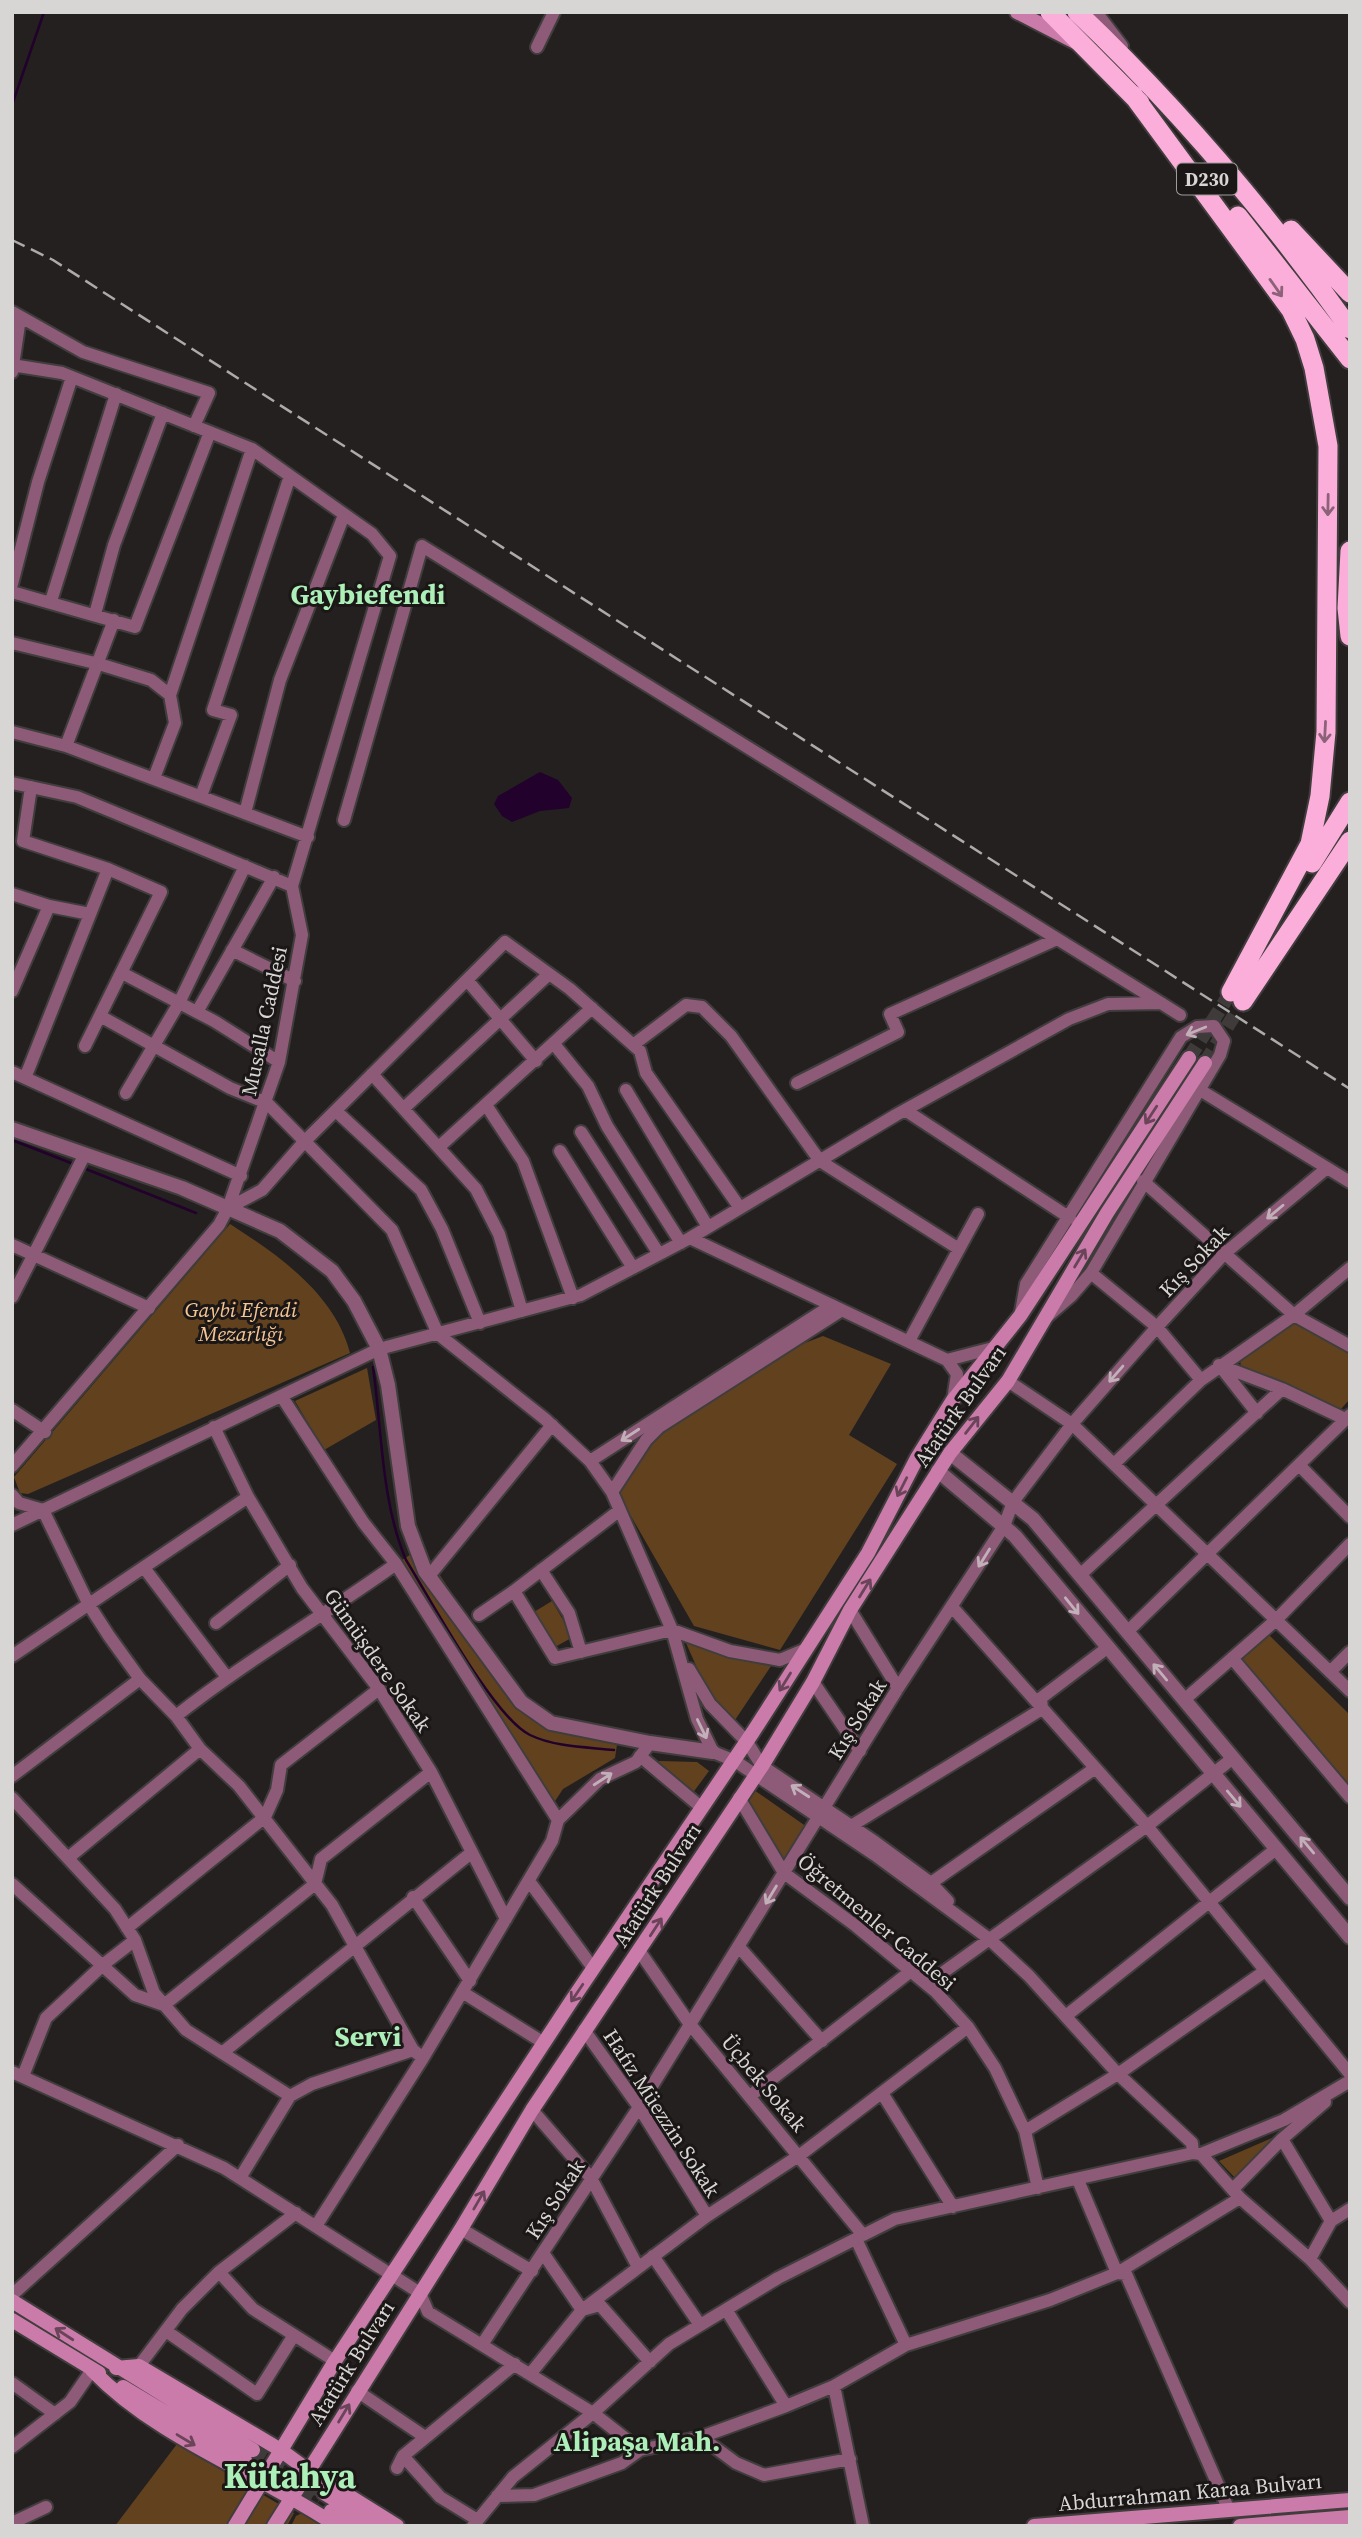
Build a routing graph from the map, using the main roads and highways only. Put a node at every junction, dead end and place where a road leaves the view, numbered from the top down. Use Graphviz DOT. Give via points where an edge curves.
graph roads {
  1 [pos="1017,12"];
  2 [pos="1049,12"];
  3 [pos="1077,12"];
  4 [pos="1088,48"];
  5 [pos="1133,95"];
  6 [pos="1169,103"];
  7 [pos="1350,293"];
  8 [pos="1350,329"];
  9 [pos="1350,359"];
  10 [pos="1350,551"];
  11 [pos="1350,636"];
  12 [pos="1350,802"];
  13 [pos="1350,841"];
  14 [pos="1350,865"];
  15 [pos="1237,996"];
  16 [pos="1189,1058"];
  17 [pos="1205,1063"];
  18 [pos="917,1458"];
  19 [pos="939,1471"];
  20 [pos="12,2301"];
  21 [pos="12,2320"];
  22 [pos="116,2368"];
  23 [pos="92,2370"];
  24 [pos="279,2449"];
  25 [pos="309,2471"];
  26 [pos="259,2483"];
  27 [pos="292,2498"];
  28 [pos="1350,2500"];
  29 [pos="1350,2517"];
  30 [pos="235,2526"];
  31 [pos="274,2526"];
  32 [pos="338,2526"];
  33 [pos="355,2526"];
  34 [pos="378,2526"];
  35 [pos="397,2526"];
  36 [pos="1034,2526"];
  37 [pos="1240,2526"];
  1 -- 4 [label="main road"];
  2 -- 4 [label="highway, D230"];
  3 -- 6 [label="highway, D230"];
  4 -- 5 [label="highway, D230"];
  5 -- 9 [label="highway, D230" via="1225,200"];
  5 -- 15 [label="highway, one-way" via="1291,310 1314,368 1328,446 1326,732 1320,796 1310,844"];
  6 -- 7 [label="highway, D230"];
  6 -- 8 [label="highway" via="1264,212"];
  10 -- 11 [label="highway"];
  12 -- 15 [label="highway"];
  13 -- 15 [label="highway"];
  14 -- 15 [label="highway"];
  16 -- 18 [label="main road, Atatürk Bulvarı, one-way" via="1020,1316 954,1400"];
  19 -- 17 [label="main road, Atatürk Bulvarı, one-way" via="1008,1381"];
  18 -- 19 [label="main road"];
  18 -- 24 [label="main road, Atatürk Bulvarı, one-way" via="868,1553 735,1762 593,1968"];
  25 -- 19 [label="main road, Atatürk Bulvarı, one-way" via="532,2109 758,1770 813,1682 850,1610"];
  22 -- 20 [label="main road, one-way"];
  21 -- 23 [label="main road"];
  22 -- 23 [label="main road" via="249,2455"];
  22 -- 24 [label="main road" via="139,2366"];
  23 -- 26 [label="main road, one-way" via="180,2437"];
  24 -- 25 [label="main road"];
  24 -- 26 [label="main road, Atatürk Bulvarı"];
  25 -- 27 [label="main road, Atatürk Bulvarı"];
  25 -- 35 [label="main road"];
  26 -- 27 [label="main road"];
  26 -- 30 [label="main road, Atatürk Bulvarı"];
  27 -- 31 [label="main road, Atatürk Bulvarı"];
  27 -- 32 [label="main road"];
  28 -- 36 [label="main road, Abdurrahman Karaa Bulvarı"];
  29 -- 37 [label="main road, Abdurrahman Karaa Bulvarı"];
  33 -- 34 [label="main road" via="321,2498"];
}
